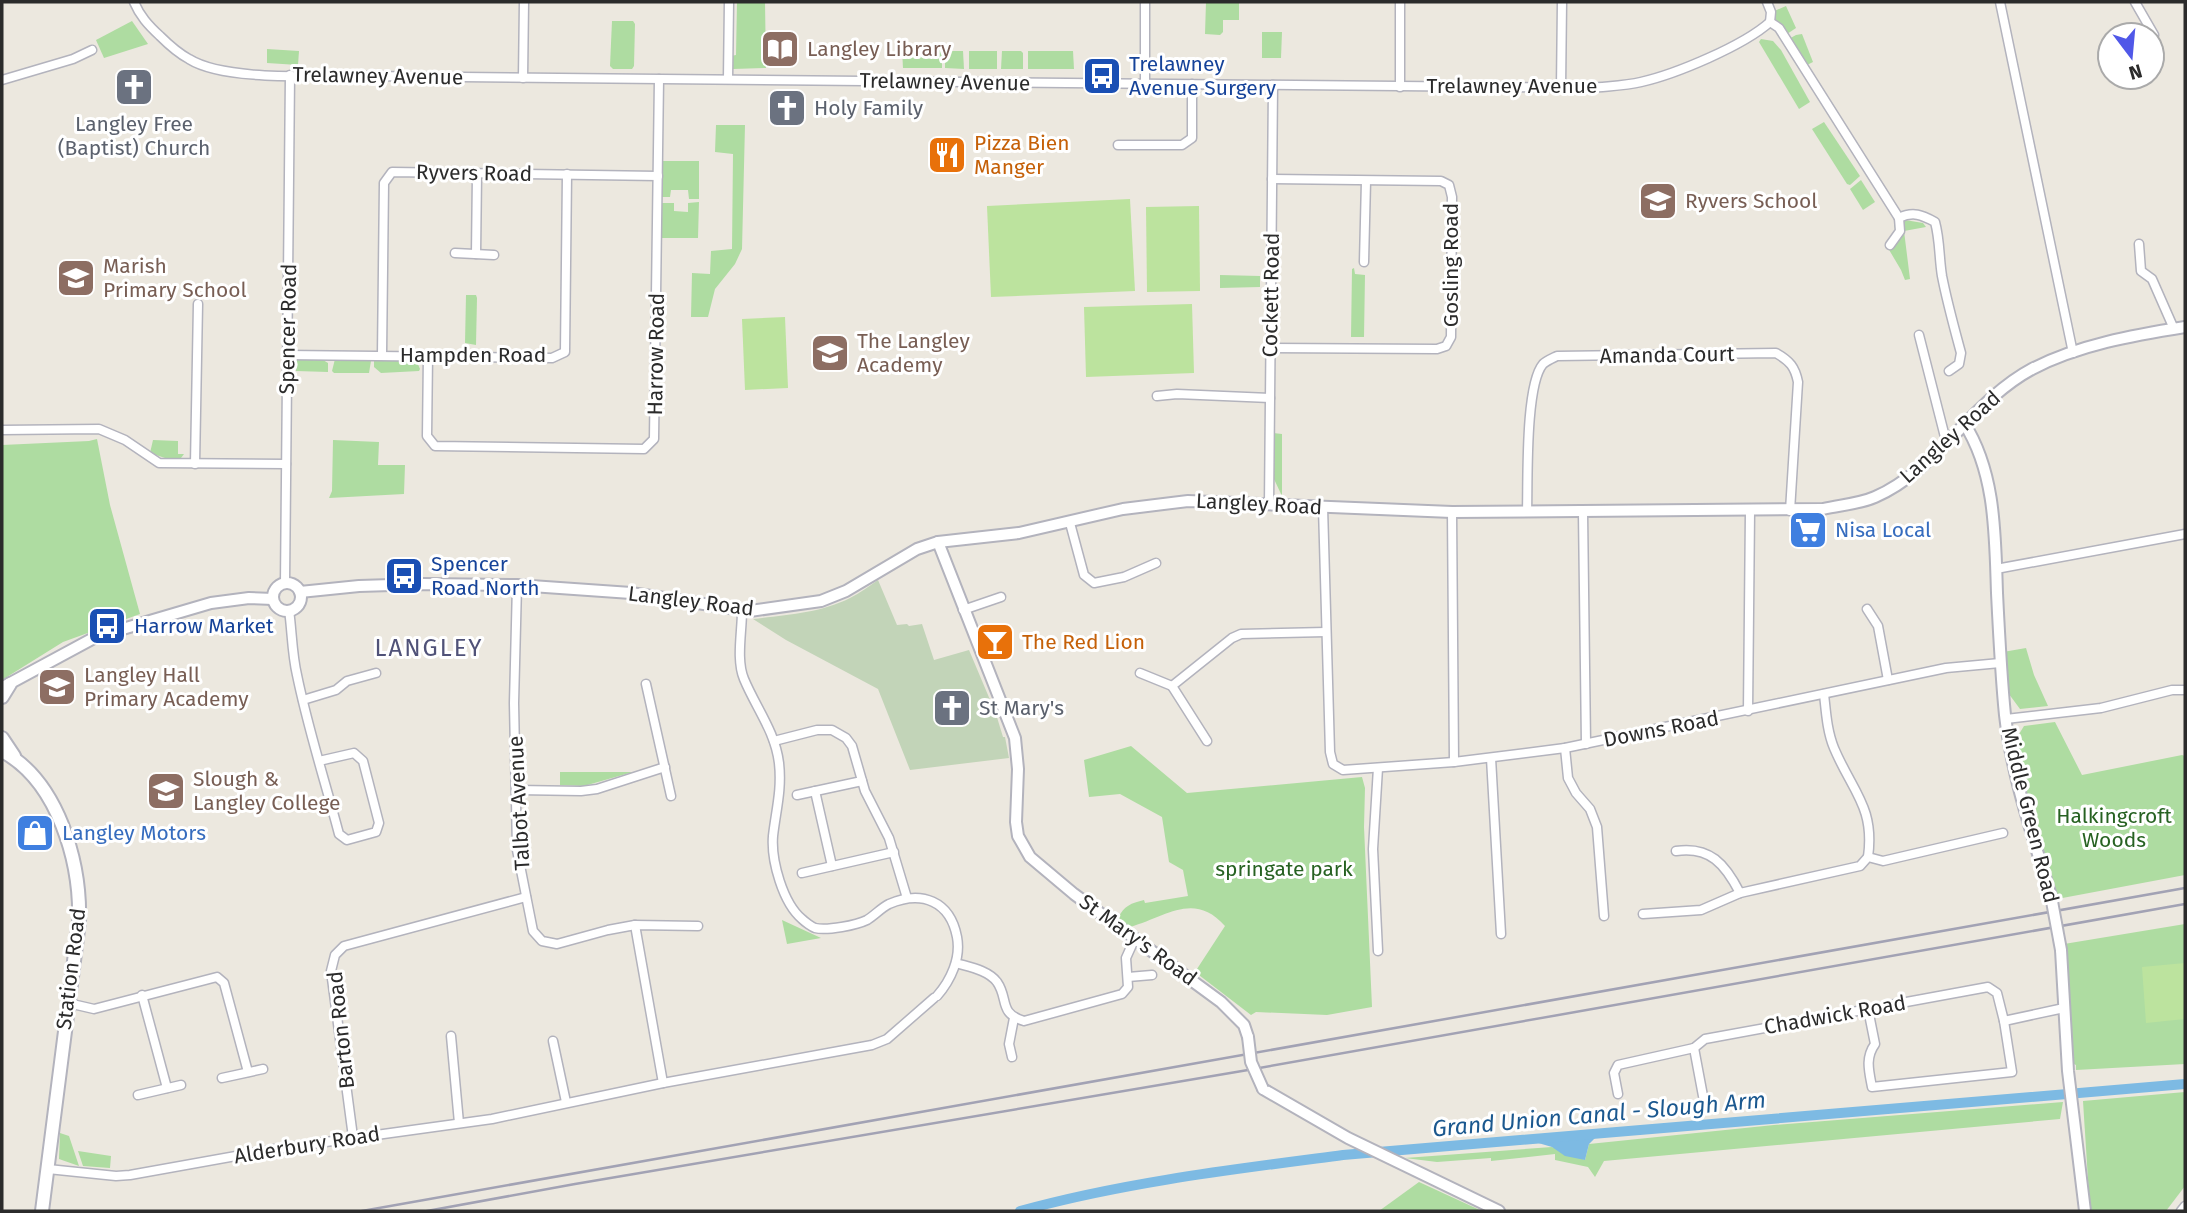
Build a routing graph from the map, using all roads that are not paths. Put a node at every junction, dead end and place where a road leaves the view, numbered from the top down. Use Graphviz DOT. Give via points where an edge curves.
graph roads {
  1 [pos="134,2"];
  2 [pos="524,2"];
  3 [pos="729,2"];
  4 [pos="1145,2"];
  5 [pos="1400,2"];
  6 [pos="1562,2"];
  7 [pos="1767,2"];
  8 [pos="2000,2"];
  9 [pos="2135,2"];
  10 [pos="2146,21"];
  11 [pos="1770,22"];
  12 [pos="92,50"];
  13 [pos="290,75"];
  14 [pos="523,78"];
  15 [pos="659,79"];
  16 [pos="728,79"];
  17 [pos="2,80"];
  18 [pos="1145,84"];
  19 [pos="1192,84"];
  20 [pos="1273,85"];
  21 [pos="1400,87"];
  22 [pos="1561,88"];
  23 [pos="1118,145"];
  24 [pos="477,174"];
  25 [pos="568,174"];
  26 [pos="658,176"];
  27 [pos="1272,179"];
  28 [pos="1366,181"];
  29 [pos="1899,218"];
  30 [pos="1890,244"];
  31 [pos="2139,244"];
  32 [pos="455,253"];
  33 [pos="476,254"];
  34 [pos="494,255"];
  35 [pos="1364,262"];
  36 [pos="198,304"];
  37 [pos="2179,328"];
  38 [pos="1919,335"];
  39 [pos="1270,348"];
  40 [pos="2073,353"];
  41 [pos="288,355"];
  42 [pos="382,355"];
  43 [pos="428,355"];
  44 [pos="1949,370"];
  45 [pos="1157,396"];
  46 [pos="1270,398"];
  47 [pos="1964,423"];
  48 [pos="2,430"];
  49 [pos="1946,442"];
  50 [pos="195,464"];
  51 [pos="286,464"];
  52 [pos="1269,505"];
  53 [pos="1323,507"];
  54 [pos="1790,511"];
  55 [pos="1452,512"];
  56 [pos="1527,512"];
  57 [pos="1583,512"];
  58 [pos="1750,512"];
  59 [pos="1070,523"];
  60 [pos="2185,534"];
  61 [pos="938,542"];
  62 [pos="1156,563"];
  63 [pos="1996,569"];
  64 [pos="285,583"];
  65 [pos="517,585"];
  66 [pos="300,592"];
  67 [pos="1001,597"];
  68 [pos="273,599"];
  69 [pos="1867,609"];
  70 [pos="289,610"];
  71 [pos="962,610"];
  72 [pos="742,611"];
  73 [pos="1326,632"];
  74 [pos="2000,663"];
  75 [pos="376,673"];
  76 [pos="1140,673"];
  77 [pos="1888,680"];
  78 [pos="646,684"];
  79 [pos="4,687"];
  80 [pos="1172,687"];
  81 [pos="2185,690"];
  82 [pos="1824,694"];
  83 [pos="2,697"];
  84 [pos="303,700"];
  85 [pos="1748,711"];
  86 [pos="2006,719"];
  87 [pos="2,738"];
  88 [pos="774,741"];
  89 [pos="1207,741"];
  90 [pos="1586,744"];
  91 [pos="1565,748"];
  92 [pos="2,751"];
  93 [pos="1491,758"];
  94 [pos="17,759"];
  95 [pos="319,761"];
  96 [pos="1454,762"];
  97 [pos="664,767"];
  98 [pos="1378,768"];
  99 [pos="862,781"];
  100 [pos="517,790"];
  101 [pos="816,791"];
  102 [pos="797,795"];
  103 [pos="671,796"];
  104 [pos="2003,833"];
  105 [pos="1676,851"];
  106 [pos="894,852"];
  107 [pos="1868,857"];
  108 [pos="832,866"];
  109 [pos="802,873"];
  110 [pos="1740,893"];
  111 [pos="526,897"];
  112 [pos="907,898"];
  113 [pos="1643,914"];
  114 [pos="1605,916"];
  115 [pos="635,925"];
  116 [pos="698,926"];
  117 [pos="1501,934"];
  118 [pos="1135,939"];
  119 [pos="1378,951"];
  120 [pos="956,963"];
  121 [pos="1152,975"];
  122 [pos="1128,977"];
  123 [pos="142,995"];
  124 [pos="68,1003"];
  125 [pos="2064,1008"];
  126 [pos="1868,1009"];
  127 [pos="1014,1018"];
  128 [pos="2004,1021"];
  129 [pos="451,1036"];
  130 [pos="553,1041"];
  131 [pos="1694,1048"];
  132 [pos="1012,1057"];
  133 [pos="263,1069"];
  134 [pos="248,1072"];
  135 [pos="222,1078"];
  136 [pos="663,1083"];
  137 [pos="181,1085"];
  138 [pos="167,1088"];
  139 [pos="1618,1094"];
  140 [pos="138,1095"];
  141 [pos="1703,1096"];
  142 [pos="566,1102"];
  143 [pos="459,1123"];
  144 [pos="353,1137"];
  145 [pos="48,1169"];
  146 [pos="2185,1206"];
  147 [pos="43,1211"];
  148 [pos="1499,1211"];
  149 [pos="2085,1211"];
  150 [pos="2181,1211"];
  1 -- 13 [label="street, Trelawney Avenue" via="140,16 190,61 247,75"];
  2 -- 14 [label="street"];
  3 -- 16 [label="street"];
  4 -- 18 [label="street"];
  5 -- 21 [label="street"];
  6 -- 22 [label="street"];
  7 -- 11 [label="street"];
  8 -- 40 [label="street"];
  9 -- 10 [label="street"];
  11 -- 22 [label="street, Trelawney Avenue" via="1753,35 1640,83"];
  11 -- 29 [label="street" via="1779,28"];
  12 -- 17 [label="street"];
  13 -- 14 [label="street, Trelawney Avenue"];
  13 -- 41 [label="street, Spencer Road"];
  14 -- 15 [label="street, Trelawney Avenue"];
  15 -- 16 [label="street, Trelawney Avenue"];
  15 -- 26 [label="street, Harrow Road"];
  16 -- 18 [label="street, Trelawney Avenue"];
  18 -- 19 [label="street, Trelawney Avenue"];
  19 -- 20 [label="street, Trelawney Avenue"];
  19 -- 23 [label="street" via="1192,138 1182,145"];
  20 -- 21 [label="street, Trelawney Avenue"];
  20 -- 27 [label="street, Cockett Road"];
  21 -- 22 [label="street, Trelawney Avenue"];
  24 -- 25 [label="street, Ryvers Road"];
  24 -- 33 [label="street"];
  24 -- 42 [label="street, Ryvers Road" via="392,172 384,183"];
  25 -- 26 [label="street, Ryvers Road"];
  25 -- 43 [label="street, Hampden Road" via="565,352 552,358"];
  26 -- 43 [label="street, Harrow Road" via="654,439 644,449 435,446 427,436"];
  27 -- 28 [label="street, Gosling Road"];
  27 -- 39 [label="street, Cockett Road"];
  28 -- 35 [label="street"];
  28 -- 39 [label="street, Gosling Road" via="1441,181 1449,186 1451,337 1446,346"];
  29 -- 30 [label="street" via="1900,231"];
  29 -- 44 [label="street" via="1920,214 1934,222 1940,239 1942,279 1961,352 1959,364"];
  31 -- 37 [label="street" via="2141,271 2152,279"];
  32 -- 33 [label="street"];
  33 -- 34 [label="street"];
  36 -- 50 [label="street"];
  37 -- 40 [label="street, Langley Road" via="2129,336"];
  38 -- 49 [label="street"];
  39 -- 46 [label="street, Cockett Road"];
  40 -- 47 [label="street, Langley Road" via="2031,369"];
  41 -- 42 [label="street, Hampden Road"];
  41 -- 51 [label="street, Spencer Road"];
  42 -- 43 [label="street, Hampden Road"];
  45 -- 46 [label="street"];
  46 -- 52 [label="street, Cockett Road"];
  47 -- 49 [label="street, Langley Road"];
  47 -- 63 [label="street, Middle Green Road" via="1981,459 1992,505"];
  48 -- 50 [label="street" via="99,429 159,463"];
  49 -- 54 [label="street, Langley Road" via="1907,479 1874,497"];
  50 -- 51 [label="street"];
  51 -- 64 [label="street, Spencer Road"];
  52 -- 53 [label="street, Langley Road"];
  52 -- 59 [label="street, Langley Road" via="1165,502"];
  53 -- 55 [label="street, Langley Road"];
  53 -- 73 [label="street"];
  54 -- 56 [label="street, Amanda Court" via="1798,382 1789,360 1776,353 1557,356 1543,364 1536,378 1530,418"];
  54 -- 58 [label="street, Langley Road"];
  55 -- 56 [label="street, Langley Road"];
  55 -- 96 [label="street"];
  56 -- 57 [label="street, Langley Road"];
  57 -- 58 [label="street, Langley Road"];
  57 -- 90 [label="street"];
  58 -- 85 [label="street"];
  59 -- 61 [label="street, Langley Road"];
  59 -- 62 [label="street" via="1084,575 1094,583"];
  60 -- 63 [label="street"];
  61 -- 71 [label="street, St Mary's Road"];
  61 -- 72 [label="street, Langley Road" via="821,601"];
  63 -- 74 [label="street, Middle Green Road"];
  64 -- 66 [label="street"];
  64 -- 68 [label="street" via="276,588"];
  65 -- 66 [label="street, Langley Road" via="414,584"];
  65 -- 72 [label="street, Langley Road" via="631,593"];
  65 -- 100 [label="street, Talbot Avenue"];
  66 -- 70 [label="street" via="297,606"];
  67 -- 71 [label="street"];
  68 -- 70 [label="street" via="281,609"];
  68 -- 79 [label="street" via="211,603 109,633"];
  69 -- 77 [label="street" via="1878,626"];
  70 -- 84 [label="street"];
  71 -- 118 [label="street, St Mary's Road" via="1015,738 1018,836 1030,857"];
  72 -- 88 [label="street" via="744,678"];
  73 -- 80 [label="street" via="1241,634"];
  73 -- 98 [label="street, Downs Road" via="1333,764 1343,770"];
  74 -- 77 [label="street, Downs Road"];
  74 -- 86 [label="street, Middle Green Road"];
  75 -- 84 [label="street"];
  76 -- 80 [label="street"];
  77 -- 82 [label="street, Downs Road"];
  78 -- 97 [label="street"];
  79 -- 83 [label="main road"];
  80 -- 89 [label="street"];
  81 -- 86 [label="street" via="2101,708"];
  82 -- 85 [label="street, Downs Road"];
  82 -- 107 [label="street" via="1833,747 1867,813"];
  84 -- 95 [label="street"];
  85 -- 90 [label="street, Downs Road"];
  86 -- 125 [label="street, Middle Green Road, bridge" via="2019,786 2051,896 2061,950"];
  87 -- 94 [label="main road"];
  88 -- 99 [label="street" via="832,730 852,746"];
  88 -- 112 [label="street" via="781,785 773,838 777,871 786,901 800,918 815,928 842,927 867,920 886,905"];
  90 -- 91 [label="street, Downs Road"];
  91 -- 93 [label="street, Downs Road"];
  91 -- 114 [label="street" via="1568,778 1597,827"];
  92 -- 94 [label="main road, Station Road"];
  93 -- 96 [label="street, Downs Road"];
  93 -- 117 [label="street"];
  94 -- 124 [label="main road, Station Road" via="62,822 75,860 79,922"];
  95 -- 95 [label="street" via="339,834 347,840 376,832 379,823 363,761 354,753"];
  96 -- 98 [label="street, Downs Road"];
  97 -- 100 [label="street" via="597,789"];
  97 -- 103 [label="street"];
  98 -- 119 [label="street" via="1373,849"];
  99 -- 101 [label="street"];
  99 -- 106 [label="street"];
  100 -- 111 [label="street, Talbot Avenue" via="517,850"];
  101 -- 102 [label="street"];
  101 -- 108 [label="street"];
  104 -- 107 [label="street" via="1882,860"];
  105 -- 110 [label="street" via="1709,854"];
  106 -- 108 [label="street"];
  106 -- 112 [label="street"];
  107 -- 110 [label="street" via="1860,866"];
  108 -- 109 [label="street"];
  110 -- 113 [label="street" via="1701,910"];
  111 -- 115 [label="street, Talbot Avenue" via="533,932 542,941 557,944"];
  111 -- 144 [label="street, Barton Road" via="344,946 335,955 331,971"];
  112 -- 120 [label="street" via="926,899 950,916 958,944"];
  115 -- 116 [label="street, Talbot Avenue"];
  115 -- 136 [label="street"];
  118 -- 122 [label="street" via="1126,958"];
  118 -- 148 [label="street, St Mary's Road, bridge" via="1221,1002 1244,1025 1251,1062 1263,1089 1348,1138"];
  120 -- 127 [label="street" via="978,969 997,982 1005,1008"];
  120 -- 136 [label="street, Alderbury Road" via="947,985 887,1039"];
  121 -- 122 [label="street"];
  122 -- 127 [label="street" via="1122,994 1036,1019"];
  123 -- 124 [label="street" via="94,1009"];
  123 -- 134 [label="street" via="217,977 224,983"];
  123 -- 138 [label="street"];
  124 -- 145 [label="main road, Station Road"];
  125 -- 128 [label="street"];
  125 -- 149 [label="street, Middle Green Road"];
  126 -- 128 [label="street, Chadwick Road" via="1988,987 1997,993"];
  126 -- 128 [label="street, Chadwick Road" via="1875,1044 1868,1063 1872,1087 2012,1072"];
  126 -- 131 [label="street, Chadwick Road" via="1705,1039"];
  127 -- 132 [label="street" via="1009,1044"];
  129 -- 143 [label="street"];
  130 -- 142 [label="street"];
  131 -- 139 [label="street, Chadwick Road" via="1618,1065 1614,1073"];
  131 -- 141 [label="street"];
  133 -- 134 [label="street"];
  134 -- 135 [label="street"];
  136 -- 142 [label="street, Alderbury Road"];
  137 -- 138 [label="street"];
  138 -- 140 [label="street"];
  142 -- 143 [label="street, Alderbury Road"];
  143 -- 144 [label="street, Alderbury Road"];
  144 -- 145 [label="street, Alderbury Road" via="130,1175"];
  145 -- 147 [label="main road, Station Road"];
  146 -- 150 [label="street"];
}
